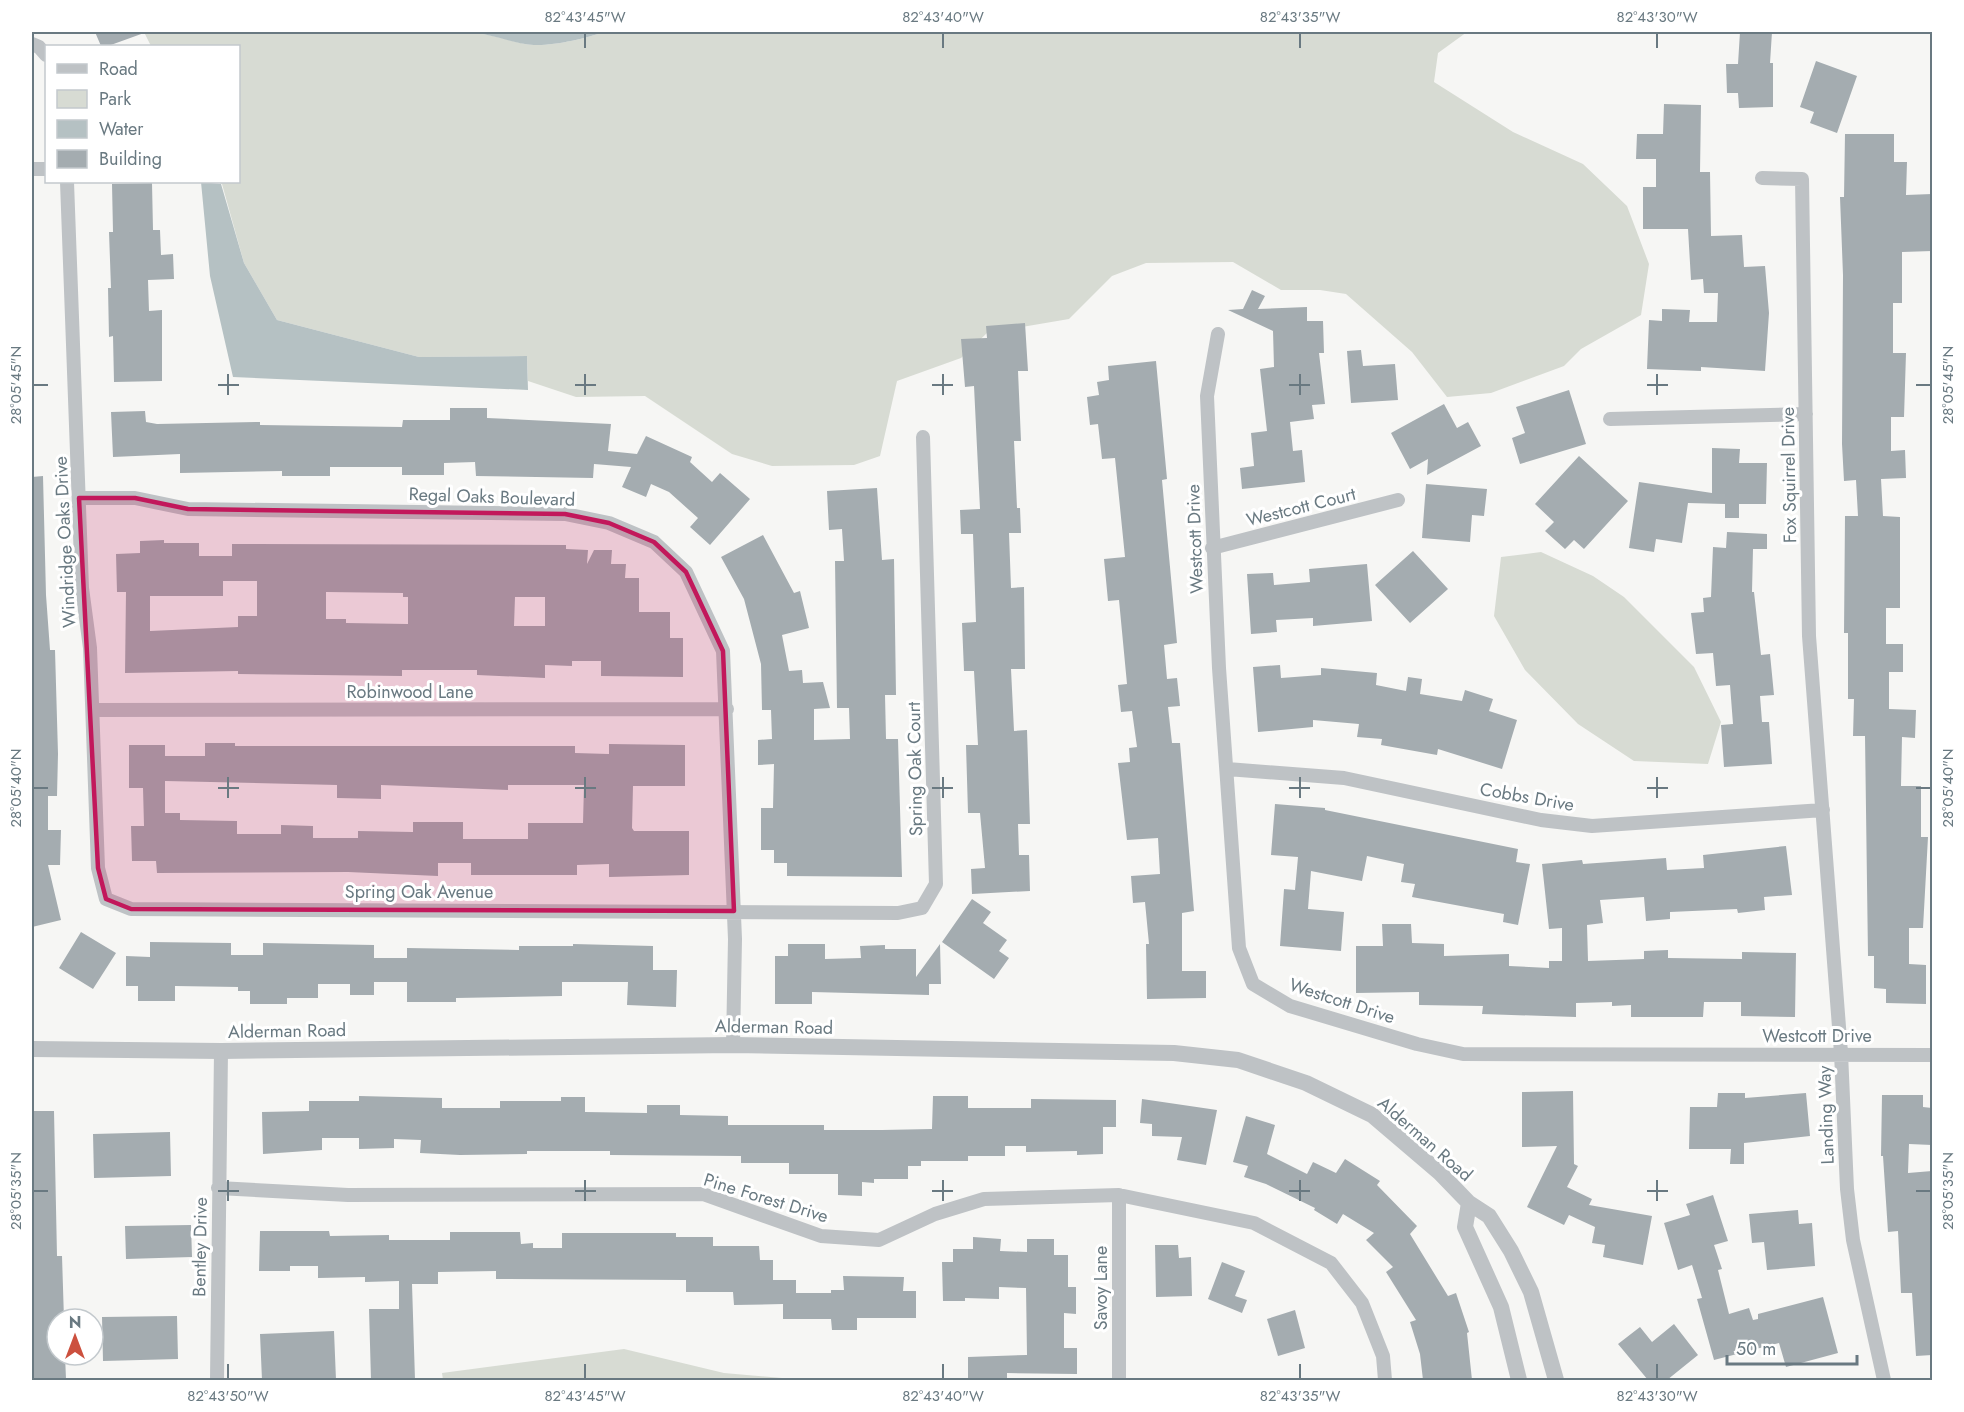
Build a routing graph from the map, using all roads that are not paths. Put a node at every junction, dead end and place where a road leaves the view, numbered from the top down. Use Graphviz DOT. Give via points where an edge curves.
graph roads {
  1 [pos="32,44"];
  2 [pos="45,54"];
  3 [pos="1762,178"];
  4 [pos="67,183"];
  5 [pos="1218,334"];
  6 [pos="1806,414"];
  7 [pos="1610,419"];
  8 [pos="922,437"];
  9 [pos="79,498"];
  10 [pos="1398,500"];
  11 [pos="1212,548"];
  12 [pos="727,709"];
  13 [pos="93,710"];
  14 [pos="1227,769"];
  15 [pos="1824,810"];
  16 [pos="106,899"];
  17 [pos="734,911"];
  18 [pos="733,1045"];
  19 [pos="32,1049"];
  20 [pos="221,1052"];
  21 [pos="1842,1053"];
  22 [pos="1932,1055"];
  23 [pos="218,1188"];
  24 [pos="1119,1195"];
  25 [pos="1469,1203"];
  26 [pos="217,1380"];
  27 [pos="1119,1380"];
  28 [pos="1385,1380"];
  29 [pos="1519,1380"];
  30 [pos="1556,1380"];
  31 [pos="1884,1380"];
  1 -- 2 [label="street"];
  3 -- 6 [label="street, Fox Squirrel Drive" via="1802,179"];
  4 -- 9 [label="street, Windridge Oaks Drive"];
  5 -- 11 [label="street, Westcott Drive" via="1207,396"];
  6 -- 7 [label="street"];
  6 -- 15 [label="street, Fox Squirrel Drive" via="1809,636"];
  8 -- 17 [label="street, Spring Oak Court" via="936,884 922,908 904,913"];
  9 -- 12 [label="street, Regal Oaks Boulevard" via="135,498 188,508 565,514 609,523 654,543 686,572 723,651"];
  9 -- 13 [label="street, Windridge Oaks Drive"];
  10 -- 11 [label="street, Westcott Court"];
  11 -- 14 [label="street, Westcott Drive"];
  12 -- 13 [label="street, Robinwood Lane"];
  12 -- 17 [label="street, Regal Oaks Boulevard"];
  13 -- 16 [label="street, Windridge Oaks Drive" via="98,868"];
  14 -- 15 [label="street, Cobbs Drive" via="1344,778 1541,820 1592,826"];
  14 -- 21 [label="street, Westcott Drive" via="1239,948 1253,984 1290,1006 1463,1054"];
  15 -- 21 [label="street, Landing Way"];
  16 -- 17 [label="street, Spring Oak Avenue" via="131,909"];
  17 -- 18 [label="street, Regal Oaks Boulevard"];
  18 -- 20 [label="street, Alderman Road"];
  18 -- 25 [label="street, Alderman Road" via="1174,1053 1238,1060 1306,1083 1372,1115"];
  19 -- 20 [label="street, Alderman Road"];
  20 -- 23 [label="street, Bentley Drive"];
  21 -- 22 [label="street, Westcott Drive"];
  21 -- 31 [label="street, Landing Way" via="1853,1240"];
  23 -- 24 [label="street, Pine Forest Drive" via="348,1195 703,1194 822,1236 879,1240 935,1214 984,1198"];
  23 -- 26 [label="street, Bentley Drive"];
  24 -- 27 [label="street, Savoy Lane"];
  24 -- 28 [label="street, Pine Forest Drive" via="1254,1223 1331,1263 1362,1303 1383,1356"];
  25 -- 29 [label="street, Alderman Road" via="1465,1227 1501,1307"];
  25 -- 30 [label="street, Alderman Road" via="1489,1216 1511,1251 1531,1292"];
}
